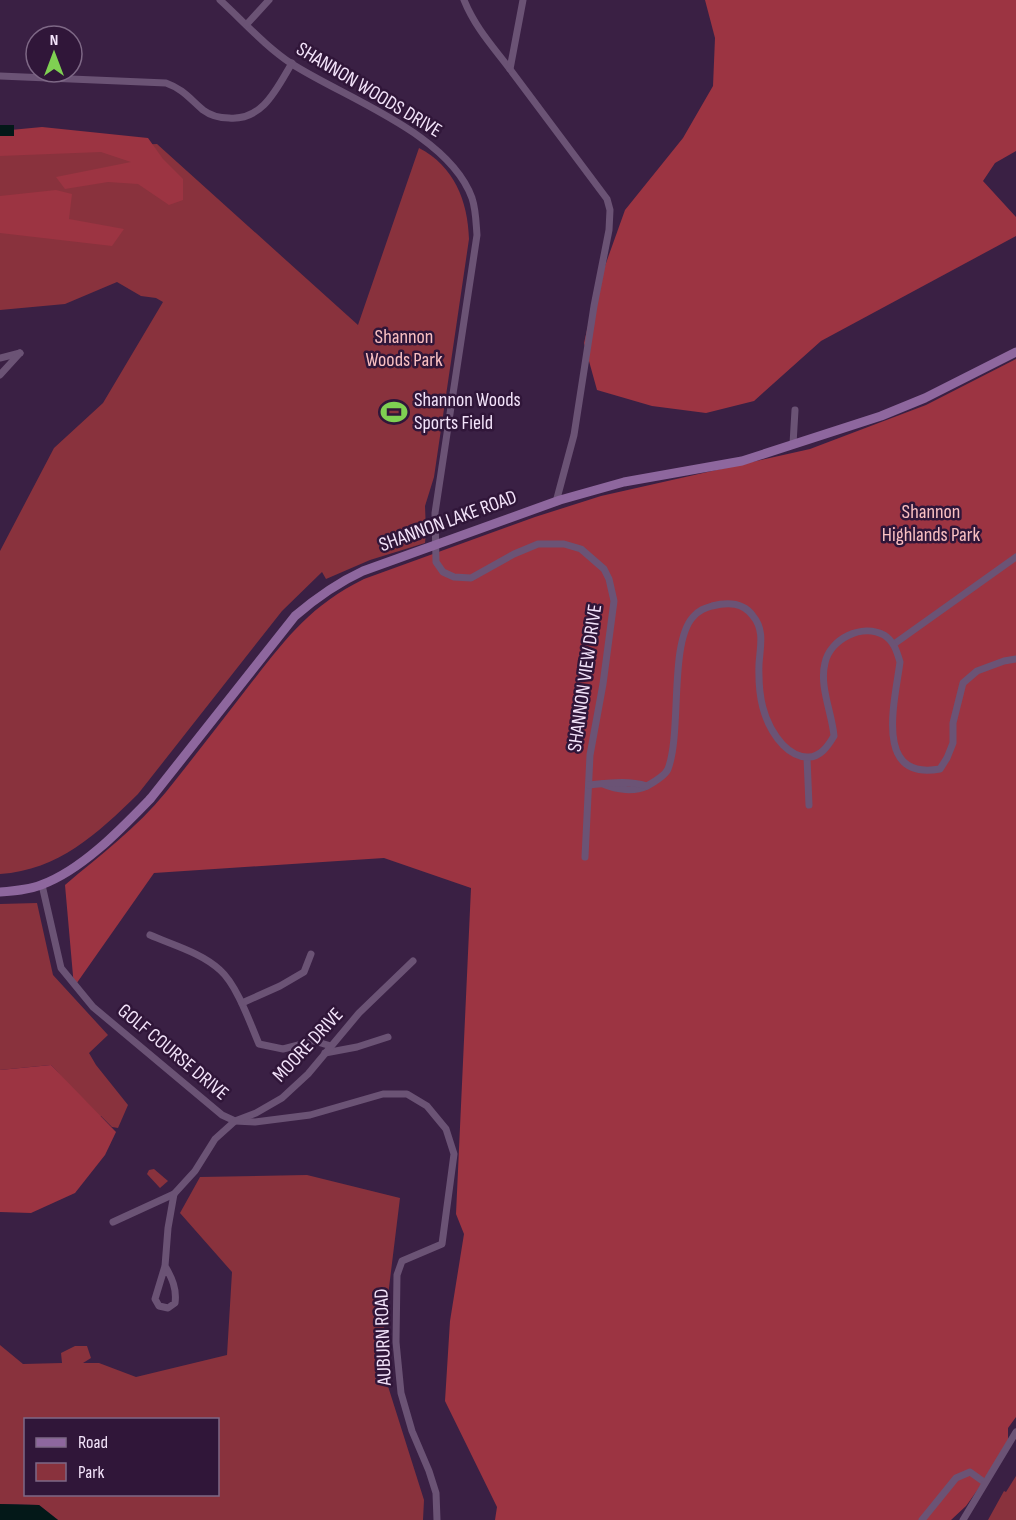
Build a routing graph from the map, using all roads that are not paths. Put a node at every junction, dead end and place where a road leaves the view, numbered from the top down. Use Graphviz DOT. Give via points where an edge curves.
graph roads {
  1 [pos="220,0"];
  2 [pos="270,0"];
  3 [pos="464,0"];
  4 [pos="523,0"];
  5 [pos="247,24"];
  6 [pos="292,63"];
  7 [pos="510,69"];
  8 [pos="0,76"];
  9 [pos="1016,352"];
  10 [pos="0,358"];
  11 [pos="0,375"];
  12 [pos="795,410"];
  13 [pos="793,444"];
  14 [pos="556,502"];
  15 [pos="436,545"];
  16 [pos="1016,557"];
  17 [pos="894,644"];
  18 [pos="1016,659"];
  19 [pos="807,758"];
  20 [pos="589,785"];
  21 [pos="809,805"];
  22 [pos="585,857"];
  23 [pos="42,885"];
  24 [pos="0,892"];
  25 [pos="150,935"];
  26 [pos="311,954"];
  27 [pos="412,961"];
  28 [pos="242,1003"];
  29 [pos="388,1037"];
  30 [pos="332,1046"];
  31 [pos="325,1053"];
  32 [pos="235,1121"];
  33 [pos="174,1194"];
  34 [pos="446,1211"];
  35 [pos="113,1222"];
  36 [pos="165,1266"];
  37 [pos="1016,1432"];
  38 [pos="984,1482"];
  39 [pos="437,1520"];
  40 [pos="922,1520"];
  41 [pos="963,1520"];
  1 -- 5 [label="street, SHANNON WOODS DRIVE"];
  2 -- 5 [label="street"];
  3 -- 7 [label="street" via="481,34"];
  4 -- 7 [label="street"];
  5 -- 6 [label="street, SHANNON WOODS DRIVE" via="265,44"];
  6 -- 8 [label="street" via="261,109 237,119 213,116 187,93 166,83"];
  6 -- 15 [label="street, SHANNON WOODS DRIVE" via="420,135 453,165 472,199 477,235 435,513"];
  7 -- 14 [label="street" via="607,199 610,210 574,435"];
  9 -- 13 [label="main road, SHANNON LAKE ROAD" via="925,398"];
  10 -- 11 [label="street" via="20,353"];
  12 -- 13 [label="street"];
  13 -- 14 [label="main road, SHANNON LAKE ROAD" via="742,461 624,482"];
  14 -- 15 [label="main road, SHANNON LAKE ROAD"];
  15 -- 20 [label="street, SHANNON VIEW DRIVE" via="436,562 443,572 454,577 471,578 538,544 564,544 581,549 604,569 614,601 590,755"];
  15 -- 23 [label="main road, SHANNON LAKE ROAD" via="343,580 311,602 280,633 151,798 104,843"];
  16 -- 17 [label="street"];
  17 -- 18 [label="street" via="900,662 892,736 903,762 924,772 940,769 947,758 963,683 976,671"];
  17 -- 19 [label="street" via="882,634 854,632 833,646 823,674 834,736 827,748"];
  19 -- 20 [label="street" via="788,750 763,712 759,688 760,629 754,616 736,603 721,603 704,608 692,618 683,638 668,771 639,789"];
  19 -- 21 [label="street"];
  20 -- 22 [label="street, SHANNON VIEW DRIVE"];
  23 -- 24 [label="main road, SHANNON LAKE ROAD"];
  23 -- 32 [label="street, GOLF COURSE DRIVE" via="61,968 93,1007 222,1115"];
  25 -- 28 [label="street" via="222,971"];
  26 -- 28 [label="street" via="304,972"];
  27 -- 30 [label="street, MOORE DRIVE"];
  28 -- 30 [label="street" via="259,1044 283,1049 314,1041"];
  29 -- 31 [label="street"];
  30 -- 31 [label="street, MOORE DRIVE"];
  31 -- 32 [label="street, MOORE DRIVE" via="282,1098"];
  32 -- 33 [label="street, MOORE DRIVE" via="215,1139 195,1171"];
  32 -- 34 [label="street, GOLF COURSE DRIVE" via="310,1115 383,1094 407,1094 427,1106 446,1129 454,1154"];
  33 -- 35 [label="street"];
  33 -- 36 [label="street"];
  34 -- 39 [label="street, AUBURN ROAD" via="442,1244 402,1261 397,1275 396,1342 401,1393 436,1493"];
  36 -- 36 [label="street" via="155,1299 159,1306 168,1308 175,1303 176,1293"];
  37 -- 38 [label="street"];
  38 -- 40 [label="street" via="970,1472 956,1478"];
  38 -- 41 [label="street"];
}
